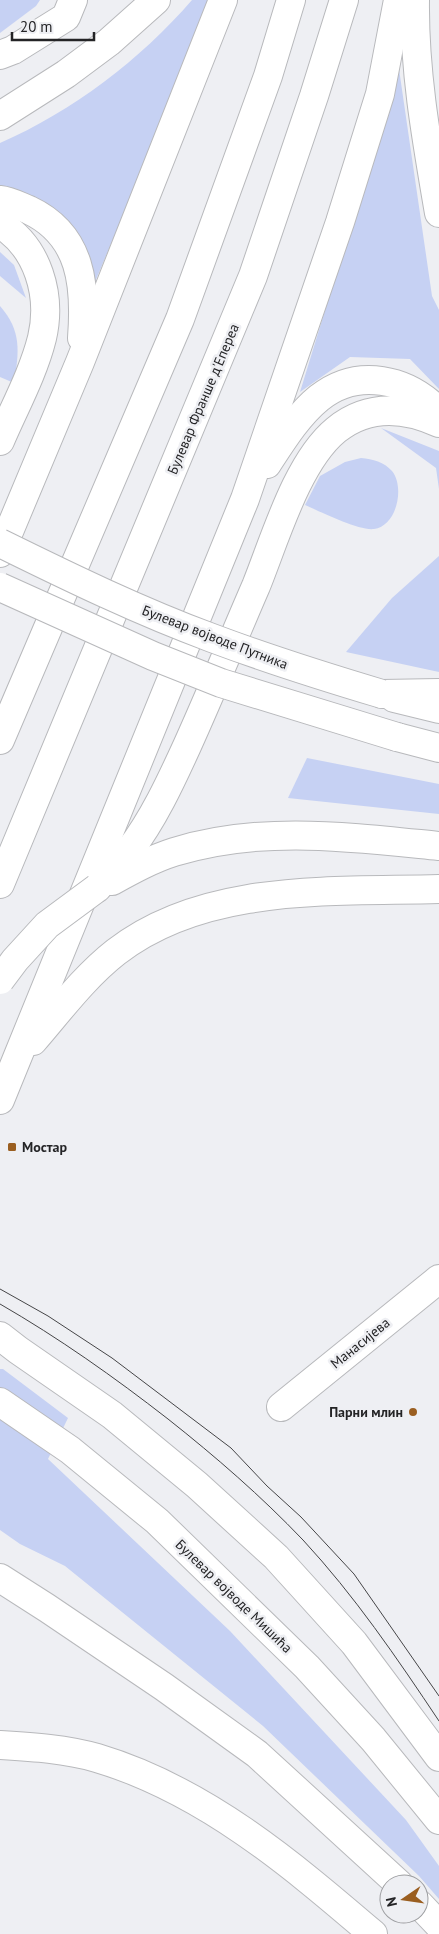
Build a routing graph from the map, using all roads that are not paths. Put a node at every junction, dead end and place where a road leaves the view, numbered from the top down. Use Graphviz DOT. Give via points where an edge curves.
graph roads {
  1 [pos="73,0"];
  2 [pos="156,0"];
  3 [pos="223,0"];
  4 [pos="291,0"];
  5 [pos="344,0"];
  6 [pos="398,0"];
  7 [pos="415,0"];
  8 [pos="0,55"];
  9 [pos="0,116"];
  10 [pos="0,200"];
  11 [pos="439,214"];
  12 [pos="0,224"];
  13 [pos="80,362"];
  14 [pos="439,412"];
  15 [pos="439,423"];
  16 [pos="0,441"];
  17 [pos="246,499"];
  18 [pos="0,543"];
  19 [pos="0,553"];
  20 [pos="0,587"];
  21 [pos="439,693"];
  22 [pos="382,694"];
  23 [pos="439,709"];
  24 [pos="0,740"];
  25 [pos="439,748"];
  26 [pos="439,846"];
  27 [pos="0,884"];
  28 [pos="97,888"];
  29 [pos="439,889"];
  30 [pos="0,980"];
  31 [pos="16,1062"];
  32 [pos="0,1100"];
  33 [pos="439,1279"];
  34 [pos="6,1346"];
  35 [pos="0,1402"];
  36 [pos="281,1407"];
  37 [pos="0,1578"];
  38 [pos="0,1744"];
  39 [pos="439,1757"];
  40 [pos="439,1820"];
  41 [pos="388,1874"];
  42 [pos="429,1914"];
  43 [pos="439,1924"];
  44 [pos="373,1934"];
  1 -- 8 [label="main road" via="66,17"];
  2 -- 9 [label="main road" via="109,42 66,74"];
  3 -- 13 [label="main road"];
  4 -- 24 [label="main road, bridge" via="268,76 180,319"];
  5 -- 27 [label="main road, Булевар Франше д'Епереа, bridge" via="265,244"];
  6 -- 17 [label="main road" via="380,94"];
  7 -- 11 [label="main road" via="418,78"];
  10 -- 13 [label="main road" via="37,214 54,226 69,244 78,265 82,288 84,318"];
  12 -- 16 [label="main road" via="16,235 38,267 43,286 44,315 42,338"];
  13 -- 19 [label="main road"];
  14 -- 17 [label="main road" via="408,388 387,381 370,380 339,386 308,408"];
  15 -- 28 [label="main road, bridge" via="409,412 389,409 372,412 336,430 319,448 291,498 175,773 130,851"];
  17 -- 31 [label="main road"];
  18 -- 22 [label="main road, Булевар војводе Путника, bridge" via="211,638"];
  20 -- 25 [label="main road, bridge" via="153,656 221,682"];
  21 -- 22 [label="main road"];
  22 -- 23 [label="main road, Булевар војводе Путника"];
  26 -- 28 [label="main road" via="285,835 220,841 173,852"];
  28 -- 30 [label="main road, bridge" via="47,925"];
  29 -- 31 [label="main road" via="272,896 186,913 153,929 102,964"];
  31 -- 32 [label="main road"];
  33 -- 36 [label="main road, Манасијева"];
  34 -- 39 [label="main road" via="112,1416 197,1485 276,1557 354,1643"];
  35 -- 40 [label="main road, Булевар војводе Мишића" via="70,1450 157,1521 307,1667 373,1739"];
  37 -- 41 [label="main road" via="257,1754"];
  38 -- 44 [label="main road" via="61,1750 97,1758 169,1787 257,1840"];
  42 -- 43 [label="main road"];
}
